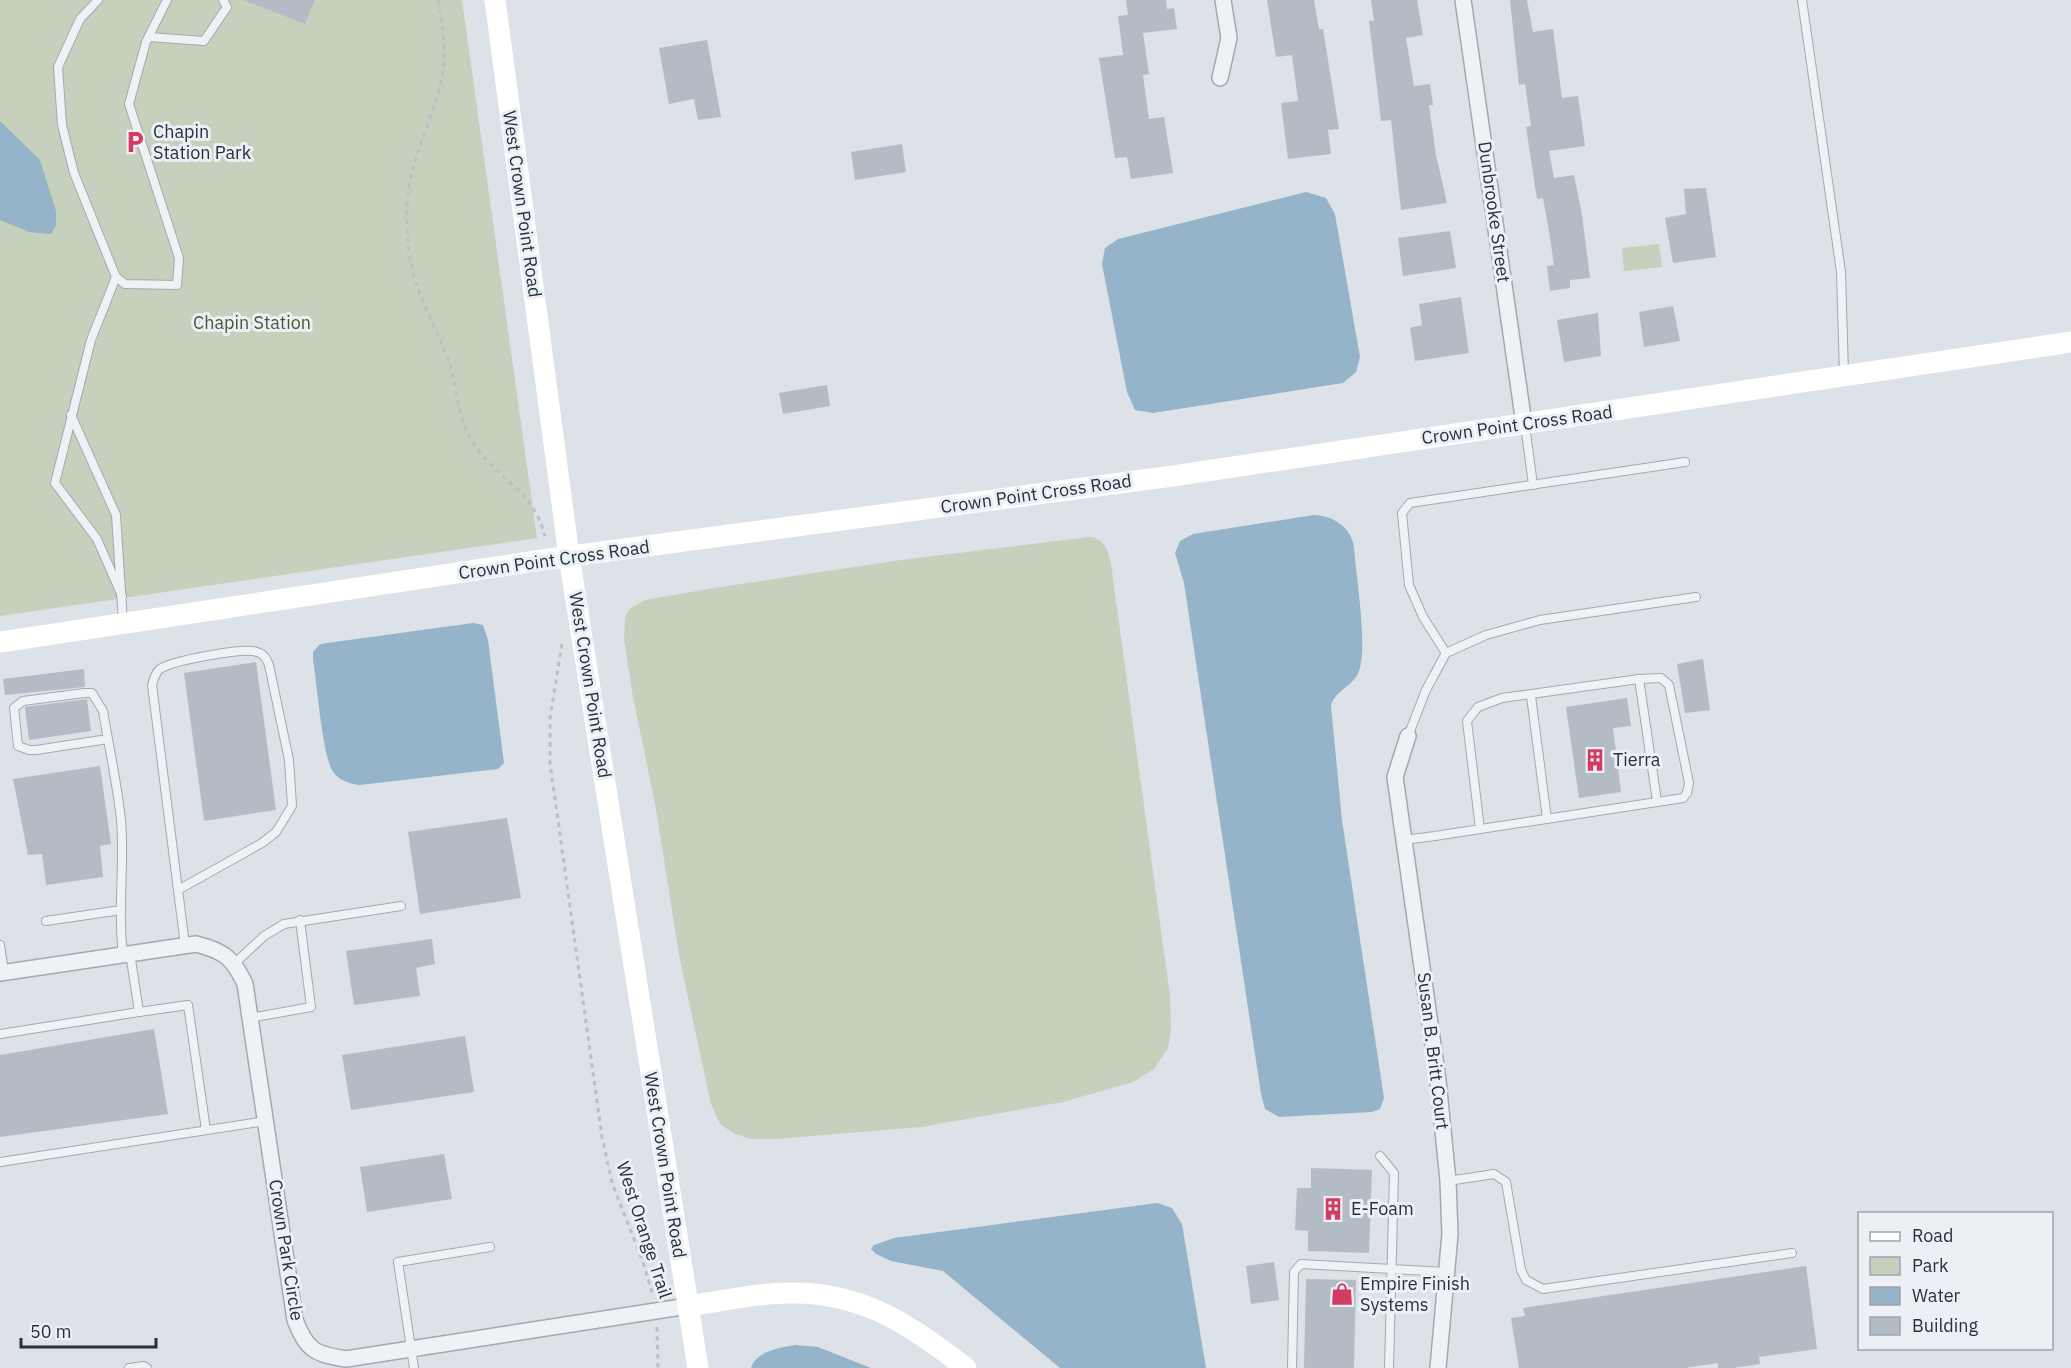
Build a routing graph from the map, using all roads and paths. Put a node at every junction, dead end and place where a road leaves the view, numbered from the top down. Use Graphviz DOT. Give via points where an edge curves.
graph roads {
  1 [pos="98,0"];
  2 [pos="166,0"];
  3 [pos="223,0"];
  4 [pos="438,0"];
  5 [pos="495,0"];
  6 [pos="1223,0"];
  7 [pos="1463,0"];
  8 [pos="1802,0"];
  9 [pos="149,37"];
  10 [pos="1220,78"];
  11 [pos="116,277"];
  12 [pos="2071,342"];
  13 [pos="1844,376"];
  14 [pos="71,415"];
  15 [pos="1524,424"];
  16 [pos="1685,462"];
  17 [pos="1533,485"];
  18 [pos="546,539"];
  19 [pos="569,556"];
  20 [pos="122,596"];
  21 [pos="1696,597"];
  22 [pos="124,624"];
  23 [pos="562,640"];
  24 [pos="0,642"];
  25 [pos="1446,653"];
  26 [pos="1639,679"];
  27 [pos="1531,696"];
  28 [pos="1408,736"];
  29 [pos="108,739"];
  30 [pos="1657,801"];
  31 [pos="1547,819"];
  32 [pos="1480,829"];
  33 [pos="1404,840"];
  34 [pos="178,890"];
  35 [pos="400,906"];
  36 [pos="121,910"];
  37 [pos="300,920"];
  38 [pos="46,921"];
  39 [pos="0,945"];
  40 [pos="185,945"];
  41 [pos="126,953"];
  42 [pos="234,964"];
  43 [pos="2,973"];
  44 [pos="139,1012"];
  45 [pos="250,1018"];
  46 [pos="0,1034"];
  47 [pos="266,1120"];
  48 [pos="206,1130"];
  49 [pos="1380,1156"];
  50 [pos="0,1162"];
  51 [pos="1448,1181"];
  52 [pos="490,1247"];
  53 [pos="1792,1253"];
  54 [pos="1391,1268"];
  55 [pos="1446,1272"];
  56 [pos="688,1306"];
  57 [pos="655,1312"];
  58 [pos="412,1349"];
  59 [pos="129,1368"];
  60 [pos="147,1368"];
  61 [pos="414,1368"];
  62 [pos="658,1368"];
  63 [pos="698,1368"];
  64 [pos="966,1368"];
  65 [pos="1292,1368"];
  66 [pos="1389,1368"];
  67 [pos="1438,1368"];
  1 -- 11 [label="lane" via="80,19 58,67 62,125 74,173"];
  2 -- 9 [label="lane"];
  3 -- 9 [label="lane" via="226,8 204,41"];
  4 -- 18 [label="path" via="444,60 440,86 413,167 407,241 411,266 423,307 449,362 466,430 474,445 540,515"];
  5 -- 19 [label="street, West Crown Point Road"];
  6 -- 10 [label="street" via="1228,38"];
  7 -- 15 [label="street, Dunbrooke Street"];
  8 -- 13 [label="lane" via="1841,272"];
  9 -- 11 [label="lane" via="129,104 179,258 177,285 125,284"];
  11 -- 14 [label="lane" via="91,340"];
  12 -- 13 [label="street, Crown Point Cross Road"];
  13 -- 15 [label="street, Crown Point Cross Road"];
  14 -- 20 [label="lane" via="116,515"];
  14 -- 20 [label="lane" via="56,483 97,538"];
  15 -- 17 [label="lane"];
  15 -- 19 [label="street, Crown Point Cross Road"];
  16 -- 17 [label="lane"];
  17 -- 25 [label="lane" via="1410,503 1402,513 1409,585"];
  19 -- 22 [label="street, Crown Point Cross Road"];
  19 -- 56 [label="street, West Crown Point Road"];
  20 -- 22 [label="lane"];
  21 -- 25 [label="lane" via="1540,621 1486,635"];
  22 -- 24 [label="street, Crown Point Cross Road"];
  23 -- 57 [label="path, West Orange Trail" via="550,718 550,763 602,1137 612,1183 643,1262"];
  25 -- 28 [label="lane"];
  26 -- 27 [label="lane"];
  26 -- 30 [label="lane"];
  26 -- 30 [label="lane" via="1662,678 1669,685 1689,783 1683,798"];
  27 -- 31 [label="lane"];
  27 -- 32 [label="lane" via="1502,698 1478,707 1467,721"];
  28 -- 33 [label="street, Susan B. Britt Court" via="1395,777"];
  29 -- 29 [label="lane" via="103,711 92,693 23,701 14,708 18,746 24,749"];
  29 -- 36 [label="lane" via="121,821"];
  30 -- 31 [label="lane"];
  31 -- 32 [label="lane"];
  32 -- 33 [label="lane"];
  33 -- 51 [label="street, Susan B. Britt Court" via="1438,1080"];
  34 -- 34 [label="lane" via="152,685 154,675 179,662 257,652 265,656 269,665 288,760 292,807 276,832 262,843"];
  34 -- 40 [label="lane"];
  35 -- 37 [label="lane"];
  36 -- 38 [label="lane"];
  36 -- 41 [label="lane"];
  37 -- 42 [label="lane" via="264,936"];
  37 -- 45 [label="lane" via="311,1007"];
  39 -- 43 [label="lane"];
  40 -- 41 [label="street"];
  40 -- 42 [label="street" via="217,949"];
  41 -- 43 [label="street"];
  41 -- 44 [label="lane"];
  42 -- 45 [label="street, Crown Park Circle" via="245,984"];
  44 -- 46 [label="lane"];
  44 -- 48 [label="lane" via="188,1005"];
  45 -- 47 [label="street, Crown Park Circle"];
  47 -- 48 [label="lane"];
  47 -- 58 [label="street, Crown Park Circle" via="295,1320 304,1342 320,1355 346,1359"];
  48 -- 50 [label="lane"];
  49 -- 54 [label="lane" via="1394,1173"];
  51 -- 53 [label="lane" via="1494,1174 1506,1182 1521,1270 1526,1280 1543,1289"];
  51 -- 55 [label="street, Susan B. Britt Court" via="1450,1234"];
  52 -- 58 [label="lane" via="398,1262"];
  54 -- 55 [label="lane"];
  54 -- 65 [label="lane" via="1301,1264 1294,1272"];
  54 -- 66 [label="lane"];
  55 -- 67 [label="street, Susan B. Britt Court"];
  56 -- 57 [label="street, Crown Park Circle"];
  56 -- 63 [label="street, West Crown Point Road"];
  56 -- 64 [label="street, Crown Park Circle" via="788,1293 840,1297 886,1313"];
  57 -- 58 [label="street, Crown Park Circle"];
  57 -- 62 [label="path, West Orange Trail"];
  58 -- 61 [label="lane"];
  59 -- 60 [label="lane"];
}
